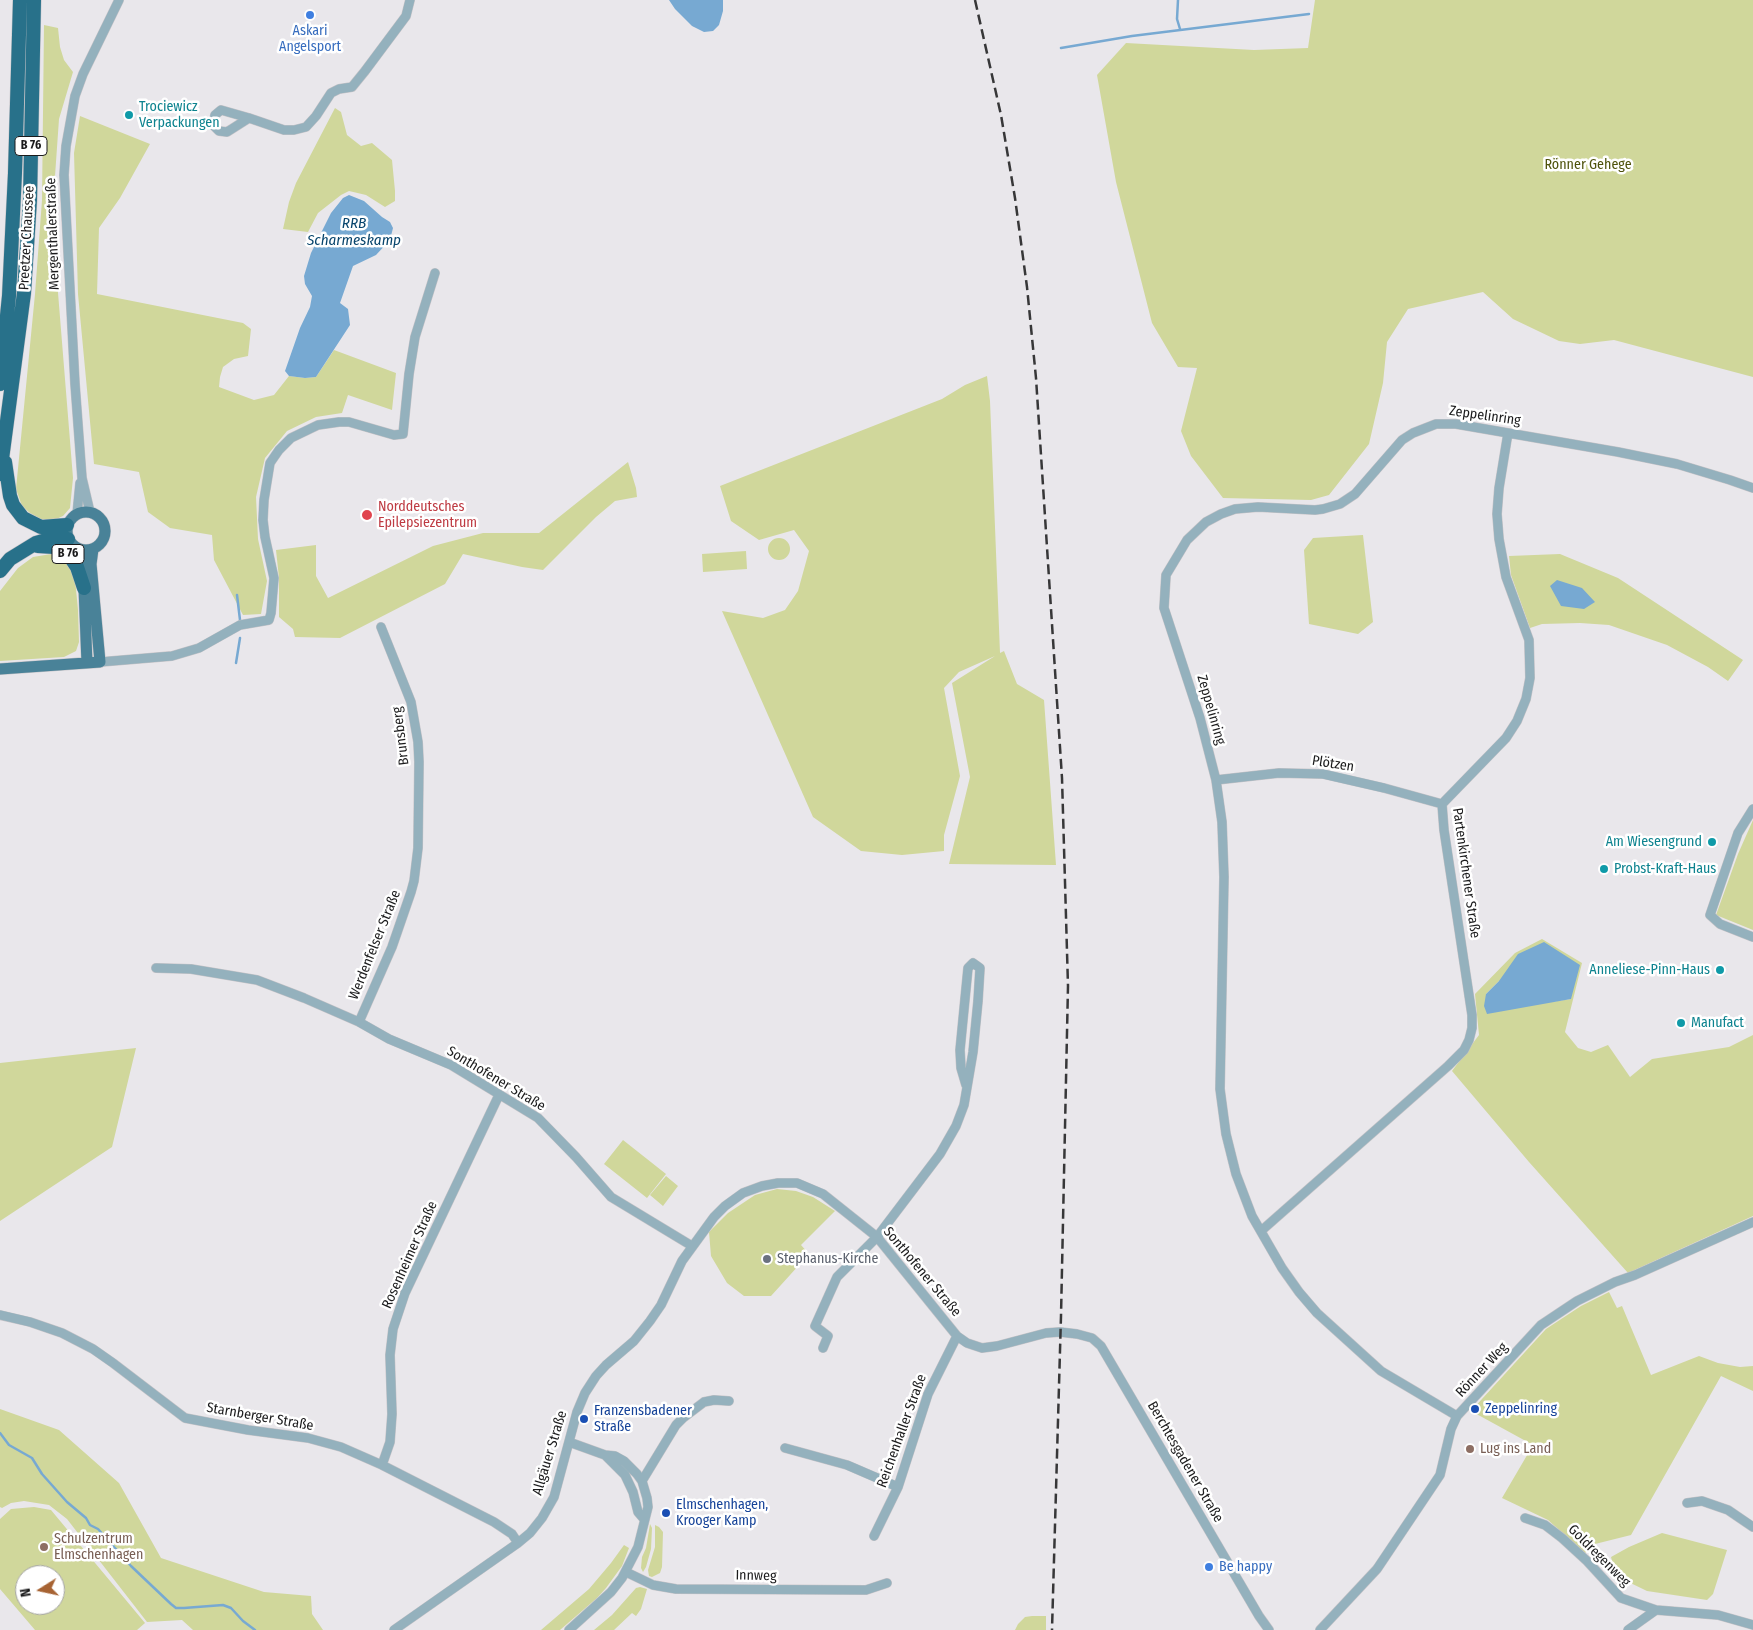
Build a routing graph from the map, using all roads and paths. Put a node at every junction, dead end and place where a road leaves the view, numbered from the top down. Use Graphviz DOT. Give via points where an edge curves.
graph roads {
  1 [pos="20,0"];
  2 [pos="34,0"];
  3 [pos="119,0"];
  4 [pos="410,0"];
  5 [pos="249,118"];
  6 [pos="435,273"];
  7 [pos="9,296"];
  8 [pos="0,324"];
  9 [pos="0,384"];
  10 [pos="1508,433"];
  11 [pos="4,453"];
  12 [pos="0,474"];
  13 [pos="82,478"];
  14 [pos="1753,488"];
  15 [pos="90,512"];
  16 [pos="77,514"];
  17 [pos="68,532"];
  18 [pos="32,546"];
  19 [pos="79,549"];
  20 [pos="93,549"];
  21 [pos="0,571"];
  22 [pos="84,588"];
  23 [pos="382,626"];
  24 [pos="100,662"];
  25 [pos="87,663"];
  26 [pos="0,669"];
  27 [pos="1216,780"];
  28 [pos="1442,804"];
  29 [pos="1753,809"];
  30 [pos="418,848"];
  31 [pos="1753,937"];
  32 [pos="156,968"];
  33 [pos="359,1022"];
  34 [pos="966,1085"];
  35 [pos="500,1095"];
  36 [pos="1753,1222"];
  37 [pos="1261,1231"];
  38 [pos="876,1237"];
  39 [pos="692,1246"];
  40 [pos="0,1315"];
  41 [pos="1060,1332"];
  42 [pos="957,1336"];
  43 [pos="823,1348"];
  44 [pos="729,1401"];
  45 [pos="1458,1416"];
  46 [pos="569,1442"];
  47 [pos="785,1448"];
  48 [pos="606,1454"];
  49 [pos="382,1465"];
  50 [pos="642,1482"];
  51 [pos="898,1487"];
  52 [pos="1687,1503"];
  53 [pos="1525,1518"];
  54 [pos="644,1519"];
  55 [pos="1753,1527"];
  56 [pos="874,1536"];
  57 [pos="518,1543"];
  58 [pos="626,1572"];
  59 [pos="887,1583"];
  60 [pos="1656,1610"];
  61 [pos="1753,1626"];
  62 [pos="394,1630"];
  63 [pos="569,1630"];
  64 [pos="1269,1630"];
  65 [pos="1320,1630"];
  66 [pos="1628,1630"];
  1 -- 7 [label="highway, Preetzer Chaussee / B 76"];
  2 -- 11 [label="highway, Preetzer Chaussee / B 76" via="26,274"];
  3 -- 13 [label="street, Mergenthalerstraße" via="75,96 66,146 68,267"];
  4 -- 5 [label="street" via="406,16 365,72 352,87 332,93 306,127 284,130"];
  6 -- 24 [label="street" via="415,337 403,434 394,435 349,422 318,425 291,438 270,463 263,520 274,578 269,620 240,625 198,648 172,656"];
  7 -- 8 [label="highway, B 76"];
  7 -- 9 [label="highway, Preetzer Chaussee / B 76"];
  10 -- 14 [label="street, Zeppelinring" via="1677,464"];
  10 -- 27 [label="street, Zeppelinring" via="1456,424 1423,428 1402,440 1355,494 1340,504 1314,510 1258,507 1235,510 1206,522 1187,540 1166,575 1164,608 1200,718"];
  10 -- 28 [label="street, Partenkirchener Straße" via="1499,488 1499,539 1506,577 1529,640 1530,678 1526,699 1506,738"];
  11 -- 12 [label="highway, Preetzer Chaussee / B 76"];
  11 -- 17 [label="highway, B 76" via="10,496 17,512 30,523"];
  13 -- 15 [label="street, Mergenthalerstraße"];
  13 -- 16 [label="street, Mergenthalerstraße"];
  15 -- 16 [label="main road"];
  15 -- 20 [label="main road" via="99,518 104,529 102,541"];
  16 -- 17 [label="main road" via="70,520"];
  17 -- 18 [label="highway, B 76"];
  17 -- 19 [label="main road" via="72,545"];
  18 -- 21 [label="highway, B 76" via="15,555"];
  18 -- 22 [label="highway, B 76" via="54,547 69,555"];
  19 -- 20 [label="main road"];
  19 -- 22 [label="main road" via="84,565"];
  20 -- 24 [label="main road" via="91,564"];
  22 -- 25 [label="main road"];
  23 -- 30 [label="street, Brunsberg" via="413,710 419,762"];
  24 -- 25 [label="main road"];
  25 -- 26 [label="main road"];
  27 -- 28 [label="street, Plötzen" via="1279,773 1323,774"];
  27 -- 37 [label="street, Zeppelinring" via="1224,876 1220,1090 1236,1174"];
  28 -- 37 [label="street, Partenkirchener Straße" via="1472,1015 1469,1040 1448,1066"];
  29 -- 31 [label="street" via="1738,833 1710,914 1720,924"];
  30 -- 33 [label="street, Werdenfelser Straße" via="411,892 392,947"];
  32 -- 33 [label="street, Sonthofener Straße" via="191,969 257,980"];
  33 -- 35 [label="street, Sonthofener Straße" via="389,1039 451,1065"];
  34 -- 34 [label="street" via="980,968 973,963 968,968 960,1050"];
  34 -- 38 [label="street" via="964,1105 940,1154"];
  35 -- 39 [label="street, Sonthofener Straße" via="538,1118 611,1197"];
  35 -- 49 [label="street, Rosenheimer Straße" via="405,1293 393,1329 390,1442"];
  36 -- 45 [label="street, Rönner Weg" via="1615,1282 1541,1325"];
  37 -- 45 [label="street, Zeppelinring" via="1299,1292 1344,1339 1381,1371"];
  38 -- 39 [label="street, Sonthofener Straße" via="823,1194 797,1183 778,1183 743,1193 725,1206"];
  38 -- 42 [label="street, Sonthofener Straße"];
  38 -- 43 [label="street" via="837,1277 814,1326 828,1336"];
  39 -- 46 [label="street, Allgäuer Straße" via="650,1321 634,1341 606,1364 590,1385 577,1412"];
  40 -- 49 [label="street, Starnberger Straße" via="62,1333 85,1345 185,1418 308,1438 341,1447"];
  41 -- 42 [label="street, Sonthofener Straße" via="982,1348 967,1344"];
  41 -- 64 [label="street, Berchtesgadener Straße" via="1092,1338 1102,1346"];
  42 -- 51 [label="street, Reichenhaller Straße" via="928,1394"];
  44 -- 50 [label="street" via="704,1402 683,1418"];
  45 -- 65 [label="street, Rönner Weg" via="1451,1429 1440,1475 1377,1569"];
  46 -- 48 [label="street"];
  46 -- 57 [label="street, Allgäuer Straße" via="554,1497 542,1518"];
  47 -- 51 [label="street" via="847,1465"];
  48 -- 50 [label="street" via="624,1461"];
  48 -- 54 [label="street" via="624,1475 638,1512"];
  49 -- 57 [label="street, Starnberger Straße" via="494,1522 512,1534"];
  50 -- 54 [label="street" via="648,1507"];
  51 -- 56 [label="street, Reichenhaller Straße"];
  52 -- 55 [label="street" via="1702,1501 1728,1510"];
  53 -- 60 [label="street, Goldregenweg" via="1546,1525 1562,1538 1621,1598"];
  54 -- 58 [label="street" via="641,1537"];
  57 -- 62 [label="street, Allgäuer Straße"];
  58 -- 59 [label="street, Innweg" via="652,1585 676,1589 866,1590"];
  58 -- 63 [label="street" via="611,1592"];
  60 -- 61 [label="street, Goldregenweg" via="1718,1615"];
  60 -- 66 [label="street"];
}
